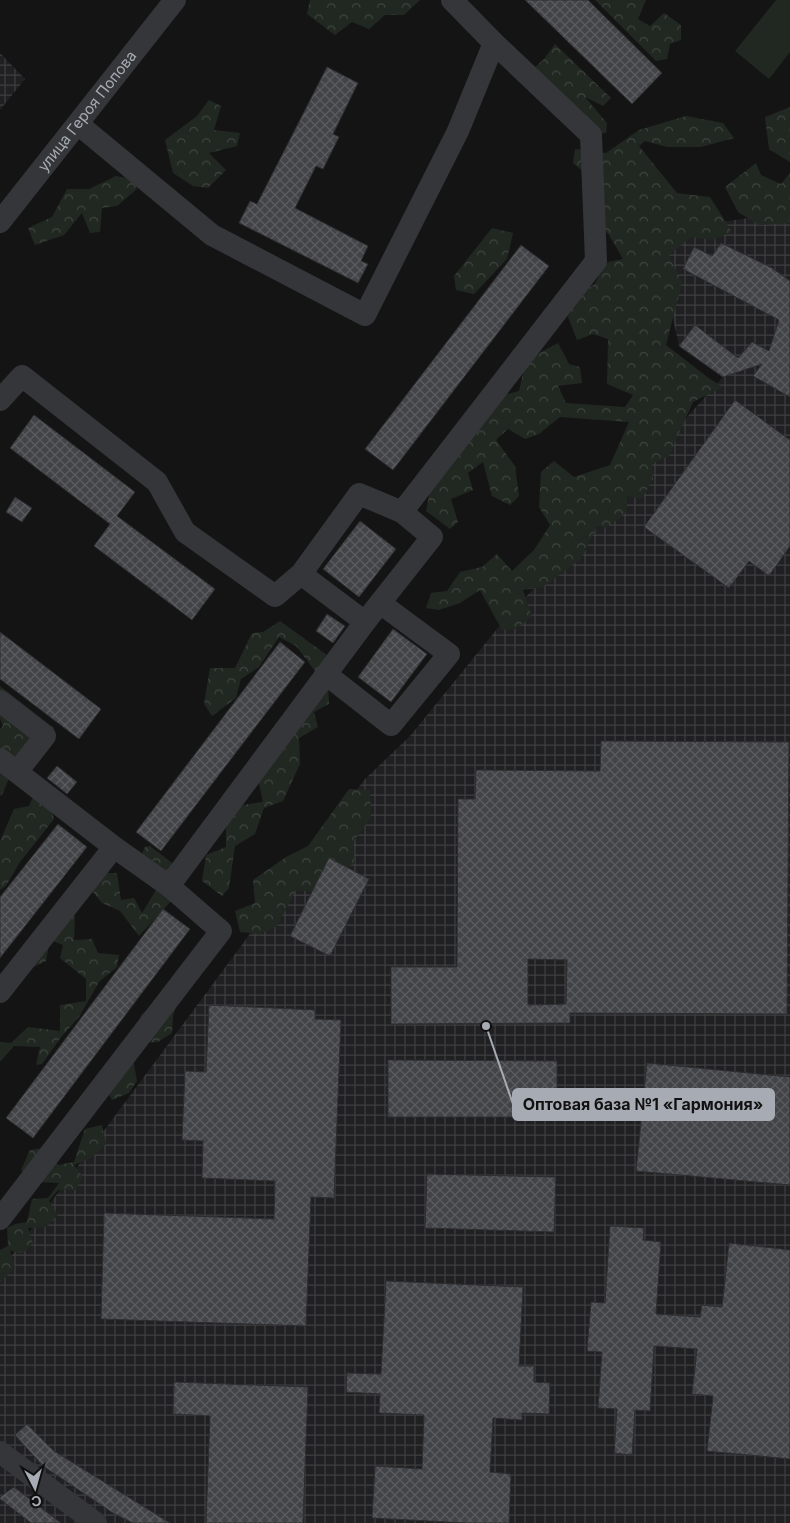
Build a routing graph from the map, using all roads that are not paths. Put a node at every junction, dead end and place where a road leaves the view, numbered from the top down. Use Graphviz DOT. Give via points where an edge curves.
graph roads {
  1 [pos="175,0"];
  2 [pos="452,0"];
  3 [pos="494,44"];
  4 [pos="78,124"];
  5 [pos="0,222"];
  6 [pos="0,400"];
  7 [pos="402,512"];
  8 [pos="301,574"];
  9 [pos="380,603"];
  10 [pos="365,622"];
  11 [pos="327,675"];
  12 [pos="0,702"];
  13 [pos="8,766"];
  14 [pos="114,847"];
  15 [pos="169,886"];
  16 [pos="0,992"];
  17 [pos="0,1219"];
  18 [pos="0,1452"];
  19 [pos="96,1523"];
  1 -- 4 [label="street, улица Героя Попова"];
  2 -- 3 [label="street"];
  3 -- 4 [label="street" via="458,131 364,315 212,235"];
  3 -- 7 [label="street" via="591,135 596,261"];
  4 -- 5 [label="street, улица Героя Попова"];
  6 -- 8 [label="street" via="22,376 157,482 185,532 275,596"];
  7 -- 8 [label="street" via="359,494"];
  7 -- 9 [label="street" via="432,537"];
  8 -- 10 [label="street"];
  9 -- 10 [label="street"];
  9 -- 11 [label="street" via="449,654 391,725"];
  10 -- 11 [label="street"];
  11 -- 15 [label="street"];
  12 -- 13 [label="street" via="45,736"];
  13 -- 14 [label="street"];
  14 -- 15 [label="street"];
  14 -- 16 [label="street"];
  15 -- 17 [label="street" via="222,931"];
  18 -- 19 [label="street"];
}
